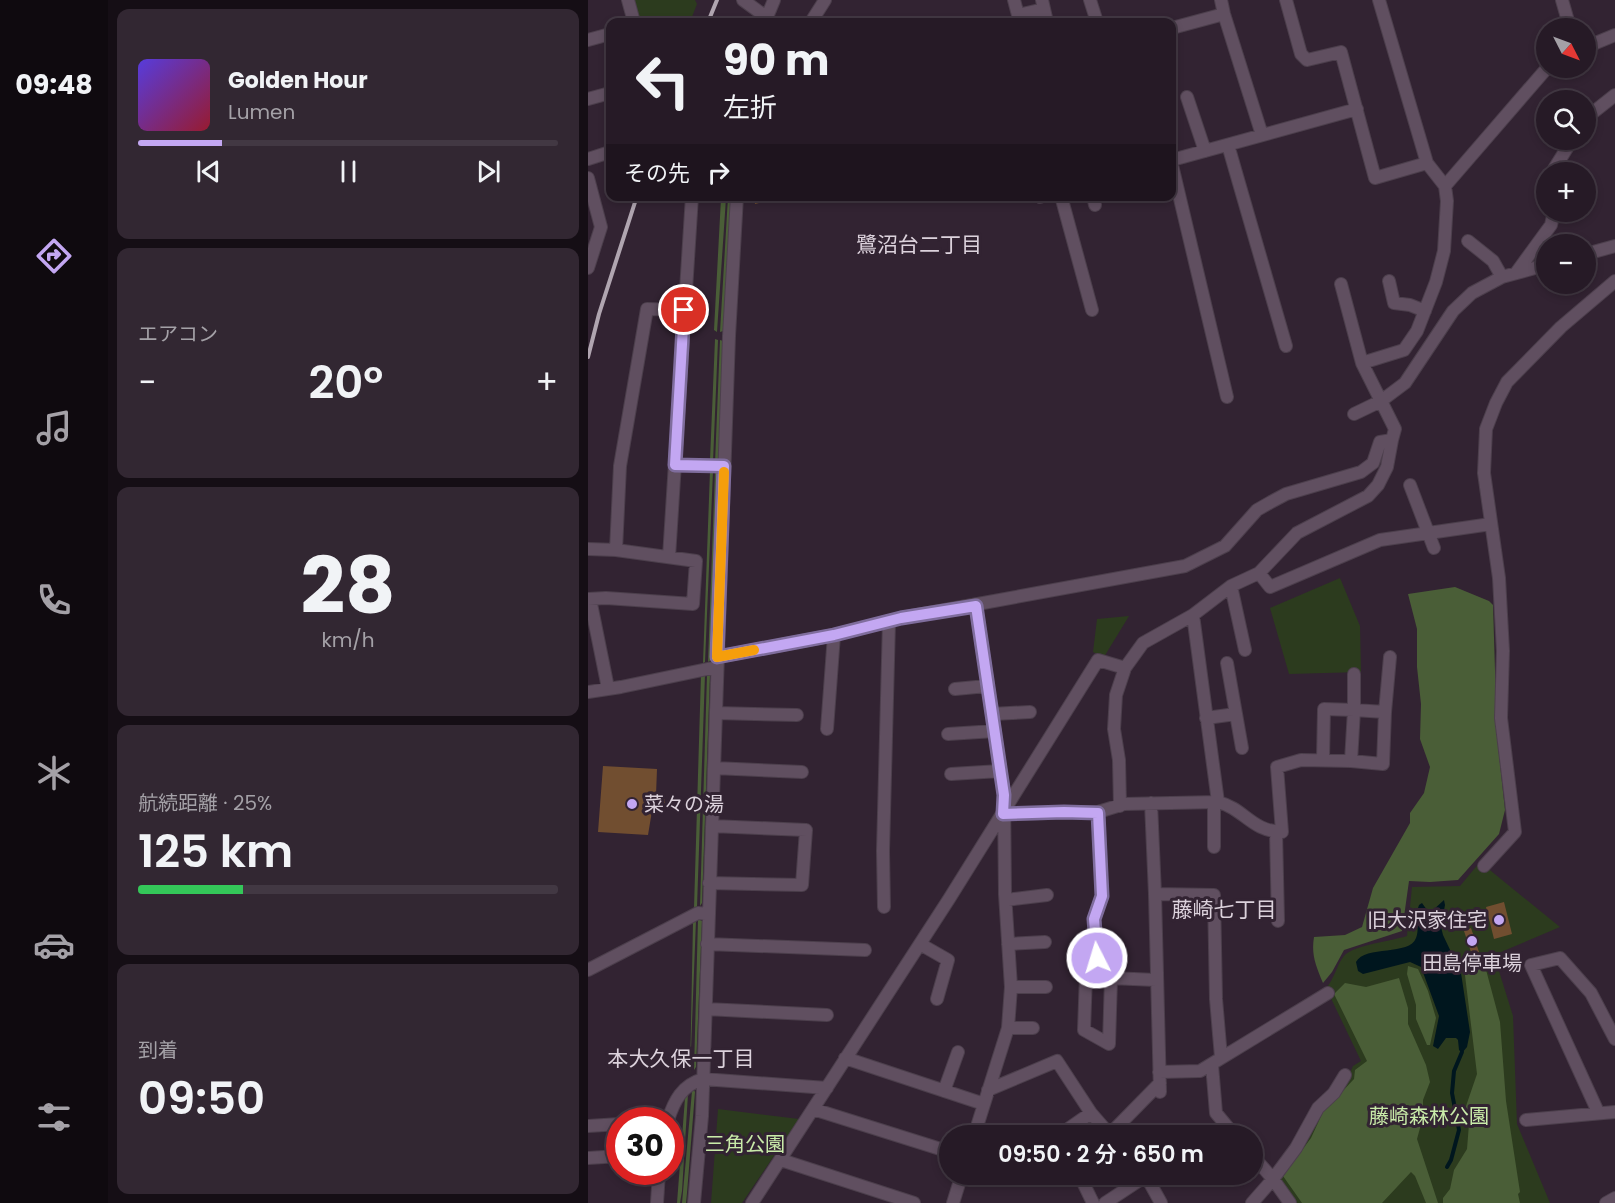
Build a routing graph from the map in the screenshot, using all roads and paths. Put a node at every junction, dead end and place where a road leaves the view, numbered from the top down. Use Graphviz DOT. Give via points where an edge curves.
graph roads {
  1 [pos="628,0"];
  2 [pos="743,0"];
  3 [pos="774,0"];
  4 [pos="825,0"];
  5 [pos="1014,0"];
  6 [pos="1090,0"];
  7 [pos="1221,0"];
  8 [pos="1286,0"];
  9 [pos="1379,0"];
  10 [pos="1562,0"];
  11 [pos="1043,4"];
  12 [pos="1224,14"];
  13 [pos="633,18"];
  14 [pos="767,18"];
  15 [pos="770,18"];
  16 [pos="814,18"];
  17 [pos="1096,18"];
  18 [pos="1567,18"];
  19 [pos="1176,26"];
  20 [pos="606,35"];
  21 [pos="1615,35"];
  22 [pos="588,40"];
  23 [pos="1596,43"];
  24 [pos="1538,78"];
  25 [pos="606,94"];
  26 [pos="1615,95"];
  27 [pos="1187,97"];
  28 [pos="588,99"];
  29 [pos="1357,109"];
  30 [pos="1596,110"];
  31 [pos="1262,135"];
  32 [pos="1228,144"];
  33 [pos="1205,151"];
  34 [pos="606,153"];
  35 [pos="588,159"];
  36 [pos="1176,162"];
  37 [pos="1427,163"];
  38 [pos="588,178"];
  39 [pos="1176,180"];
  40 [pos="1445,186"];
  41 [pos="692,201"];
  42 [pos="737,201"];
  43 [pos="1062,201"];
  44 [pos="1552,222"];
  45 [pos="1468,241"];
  46 [pos="1615,246"];
  47 [pos="1596,251"];
  48 [pos="588,268"];
  49 [pos="1536,268"];
  50 [pos="1516,273"];
  51 [pos="1502,277"];
  52 [pos="1389,281"];
  53 [pos="1615,281"];
  54 [pos="1341,284"];
  55 [pos="684,310"];
  56 [pos="1092,310"];
  57 [pos="1425,311"];
  58 [pos="1286,346"];
  59 [pos="1362,363"];
  60 [pos="1227,397"];
  61 [pos="1381,401"];
  62 [pos="1354,414"];
  63 [pos="1392,440"];
  64 [pos="675,465"];
  65 [pos="724,466"];
  66 [pos="1410,484"];
  67 [pos="1491,524"];
  68 [pos="1428,532"];
  69 [pos="1434,548"];
  70 [pos="588,549"];
  71 [pos="616,550"];
  72 [pos="669,557"];
  73 [pos="1258,573"];
  74 [pos="1231,586"];
  75 [pos="589,599"];
  76 [pos="976,606"];
  77 [pos="1193,615"];
  78 [pos="889,622"];
  79 [pos="834,635"];
  80 [pos="1245,650"];
  81 [pos="1390,657"];
  82 [pos="717,662"];
  83 [pos="1227,663"];
  84 [pos="1125,668"];
  85 [pos="1354,674"];
  86 [pos="987,686"];
  87 [pos="615,688"];
  88 [pos="955,689"];
  89 [pos="588,692"];
  90 [pos="1354,710"];
  91 [pos="1030,712"];
  92 [pos="1385,712"];
  93 [pos="716,713"];
  94 [pos="992,714"];
  95 [pos="1236,714"];
  96 [pos="797,715"];
  97 [pos="1206,718"];
  98 [pos="827,729"];
  99 [pos="995,731"];
  100 [pos="948,734"];
  101 [pos="1242,748"];
  102 [pos="1323,760"];
  103 [pos="1351,761"];
  104 [pos="714,768"];
  105 [pos="1000,771"];
  106 [pos="802,772"];
  107 [pos="951,774"];
  108 [pos="1216,802"];
  109 [pos="1151,803"];
  110 [pos="1120,806"];
  111 [pos="1098,813"];
  112 [pos="1003,814"];
  113 [pos="712,826"];
  114 [pos="1276,832"];
  115 [pos="1214,847"];
  116 [pos="1484,866"];
  117 [pos="709,883"];
  118 [pos="1155,894"];
  119 [pos="1047,895"];
  120 [pos="1006,900"];
  121 [pos="884,907"];
  122 [pos="708,914"];
  123 [pos="1278,921"];
  124 [pos="1045,942"];
  125 [pos="707,944"];
  126 [pos="920,944"];
  127 [pos="1008,944"];
  128 [pos="865,950"];
  129 [pos="588,970"];
  130 [pos="1105,978"];
  131 [pos="1156,980"];
  132 [pos="1011,987"];
  133 [pos="1046,987"];
  134 [pos="1328,993"];
  135 [pos="937,999"];
  136 [pos="705,1009"];
  137 [pos="827,1015"];
  138 [pos="1008,1028"];
  139 [pos="1033,1028"];
  140 [pos="1615,1039"];
  141 [pos="958,1052"];
  142 [pos="845,1058"];
  143 [pos="1216,1061"];
  144 [pos="1345,1075"];
  145 [pos="703,1079"];
  146 [pos="1160,1082"];
  147 [pos="827,1088"];
  148 [pos="988,1090"];
  149 [pos="944,1091"];
  150 [pos="984,1104"];
  151 [pos="674,1107"];
  152 [pos="813,1109"];
  153 [pos="1598,1112"];
  154 [pos="1615,1112"];
  155 [pos="1091,1113"];
  156 [pos="1526,1120"];
  157 [pos="606,1125"];
  158 [pos="977,1125"];
  159 [pos="1073,1125"];
  160 [pos="1102,1125"];
  161 [pos="1120,1125"];
  162 [pos="1226,1125"];
  163 [pos="588,1126"];
  164 [pos="939,1149"];
  165 [pos="606,1157"];
  166 [pos="588,1158"];
  167 [pos="781,1160"];
  168 [pos="1263,1168"];
  169 [pos="1273,1179"];
  170 [pos="658,1185"];
  171 [pos="961,1185"];
  172 [pos="1084,1185"];
  173 [pos="1131,1185"];
  174 [pos="1151,1185"];
  175 [pos="1615,1198"];
  176 [pos="657,1203"];
  177 [pos="694,1203"];
  178 [pos="752,1203"];
  179 [pos="914,1203"];
  180 [pos="953,1203"];
  181 [pos="1093,1203"];
  182 [pos="1105,1203"];
  183 [pos="1161,1203"];
  184 [pos="1252,1203"];
  185 [pos="1290,1203"];
  186 [pos="1606,1203"];
  1 -- 13 [label="street"];
  2 -- 14 [label="street"];
  3 -- 15 [label="street"];
  4 -- 16 [label="street"];
  5 -- 11 [label="street" via="1018,15"];
  6 -- 17 [label="street"];
  7 -- 12 [label="street"];
  8 -- 29 [label="street" via="1301,54 1307,60 1341,52"];
  9 -- 37 [label="street"];
  10 -- 18 [label="street"];
  12 -- 19 [label="street"];
  12 -- 31 [label="street"];
  20 -- 22 [label="street"];
  21 -- 23 [label="street"];
  24 -- 40 [label="street"];
  25 -- 28 [label="street"];
  26 -- 30 [label="street"];
  27 -- 33 [label="street"];
  29 -- 31 [label="street"];
  29 -- 37 [label="street" via="1375,178"];
  31 -- 32 [label="street"];
  32 -- 33 [label="street"];
  32 -- 58 [label="street"];
  33 -- 36 [label="street"];
  34 -- 35 [label="street"];
  37 -- 40 [label="street"];
  38 -- 48 [label="street" via="601,227"];
  39 -- 60 [label="street"];
  40 -- 57 [label="street" via="1444,251"];
  41 -- 55 [label="street"];
  42 -- 65 [label="street"];
  43 -- 56 [label="street"];
  44 -- 50 [label="street"];
  45 -- 51 [label="street" via="1493,261"];
  46 -- 47 [label="street"];
  49 -- 50 [label="street"];
  50 -- 51 [label="street"];
  51 -- 61 [label="street" via="1472,293 1453,311 1405,382"];
  52 -- 57 [label="street" via="1394,303"];
  53 -- 67 [label="street" via="1561,327 1507,382 1496,403 1483,452"];
  54 -- 59 [label="street"];
  55 -- 64 [label="street"];
  55 -- 71 [label="street" via="647,309 620,466"];
  57 -- 59 [label="street" via="1404,350"];
  59 -- 61 [label="street"];
  61 -- 62 [label="street"];
  61 -- 63 [label="street" via="1395,429"];
  63 -- 73 [label="street" via="1386,467 1368,496 1297,533"];
  63 -- 76 [label="street" via="1380,442 1373,463 1360,472 1271,502 1257,510 1225,546 1185,566"];
  64 -- 65 [label="street"];
  64 -- 72 [label="street"];
  65 -- 82 [label="street"];
  66 -- 68 [label="street"];
  67 -- 68 [label="street"];
  67 -- 116 [label="street" via="1503,651 1501,718 1515,832"];
  68 -- 69 [label="street"];
  68 -- 73 [label="street" via="1380,540 1270,587"];
  70 -- 71 [label="street"];
  71 -- 72 [label="street"];
  72 -- 75 [label="street" via="696,561 693,604"];
  73 -- 74 [label="street"];
  74 -- 77 [label="street"];
  74 -- 80 [label="street"];
  75 -- 87 [label="street"];
  76 -- 78 [label="street"];
  76 -- 86 [label="street"];
  77 -- 84 [label="street" via="1143,643"];
  77 -- 97 [label="street"];
  78 -- 79 [label="street"];
  78 -- 121 [label="street"];
  79 -- 82 [label="street"];
  79 -- 98 [label="street"];
  81 -- 92 [label="street"];
  82 -- 87 [label="street"];
  82 -- 93 [label="street"];
  83 -- 95 [label="street"];
  84 -- 110 [label="street" via="1116,695 1114,729"];
  84 -- 112 [label="street" via="1098,660"];
  85 -- 90 [label="street"];
  86 -- 88 [label="street"];
  86 -- 94 [label="street"];
  87 -- 89 [label="street"];
  90 -- 92 [label="street"];
  90 -- 102 [label="street" via="1323,709"];
  90 -- 103 [label="street"];
  91 -- 94 [label="street"];
  92 -- 103 [label="street" via="1383,764"];
  93 -- 96 [label="street"];
  93 -- 104 [label="street"];
  94 -- 99 [label="street"];
  95 -- 97 [label="street"];
  95 -- 101 [label="street"];
  97 -- 108 [label="street"];
  99 -- 100 [label="street"];
  99 -- 105 [label="street"];
  102 -- 103 [label="street"];
  102 -- 114 [label="street" via="1301,760 1277,767 1282,832"];
  104 -- 106 [label="street"];
  104 -- 113 [label="street"];
  105 -- 107 [label="street"];
  105 -- 112 [label="street"];
  108 -- 109 [label="street"];
  108 -- 114 [label="street" via="1231,805 1261,829"];
  108 -- 115 [label="street"];
  109 -- 110 [label="street"];
  109 -- 118 [label="street"];
  110 -- 111 [label="street"];
  111 -- 112 [label="street"];
  111 -- 130 [label="street" via="1102,896 1094,919"];
  112 -- 120 [label="street"];
  112 -- 126 [label="street"];
  113 -- 117 [label="street"];
  113 -- 117 [label="street" via="806,830 802,885"];
  114 -- 123 [label="street"];
  117 -- 122 [label="street"];
  118 -- 131 [label="street"];
  118 -- 143 [label="street" via="1214,896"];
  119 -- 120 [label="street"];
  120 -- 127 [label="street"];
  122 -- 125 [label="street"];
  122 -- 129 [label="street" via="698,913"];
  124 -- 127 [label="street"];
  125 -- 128 [label="street"];
  125 -- 136 [label="street"];
  126 -- 135 [label="street" via="948,960"];
  126 -- 142 [label="street"];
  127 -- 132 [label="street"];
  130 -- 130 [label="street" via="1086,975 1084,1030 1108,1044"];
  130 -- 131 [label="street"];
  131 -- 146 [label="street"];
  132 -- 133 [label="street"];
  132 -- 138 [label="street"];
  134 -- 143 [label="street"];
  136 -- 137 [label="street"];
  136 -- 145 [label="street"];
  138 -- 139 [label="street"];
  138 -- 148 [label="street"];
  140 -- 153 [label="street" via="1591,993 1560,958 1532,965"];
  141 -- 149 [label="street"];
  142 -- 147 [label="street"];
  142 -- 149 [label="street"];
  143 -- 146 [label="street" via="1200,1071"];
  143 -- 162 [label="street" via="1216,1113"];
  144 -- 169 [label="street" via="1318,1108"];
  145 -- 147 [label="street"];
  145 -- 151 [label="street" via="692,1082"];
  145 -- 177 [label="street"];
  146 -- 161 [label="street"];
  147 -- 152 [label="street"];
  148 -- 150 [label="street"];
  148 -- 155 [label="street" via="1057,1061"];
  149 -- 150 [label="street"];
  150 -- 158 [label="street"];
  152 -- 164 [label="street"];
  152 -- 167 [label="street"];
  153 -- 154 [label="street"];
  153 -- 156 [label="street"];
  155 -- 159 [label="street"];
  155 -- 160 [label="street"];
  157 -- 163 [label="street"];
  165 -- 166 [label="street"];
  167 -- 178 [label="street"];
  167 -- 179 [label="street"];
  168 -- 169 [label="street"];
  169 -- 184 [label="street"];
  169 -- 185 [label="street"];
  170 -- 176 [label="street"];
  171 -- 180 [label="street"];
  172 -- 181 [label="street"];
  173 -- 182 [label="street"];
  174 -- 183 [label="street"];
  175 -- 186 [label="street"];
}
